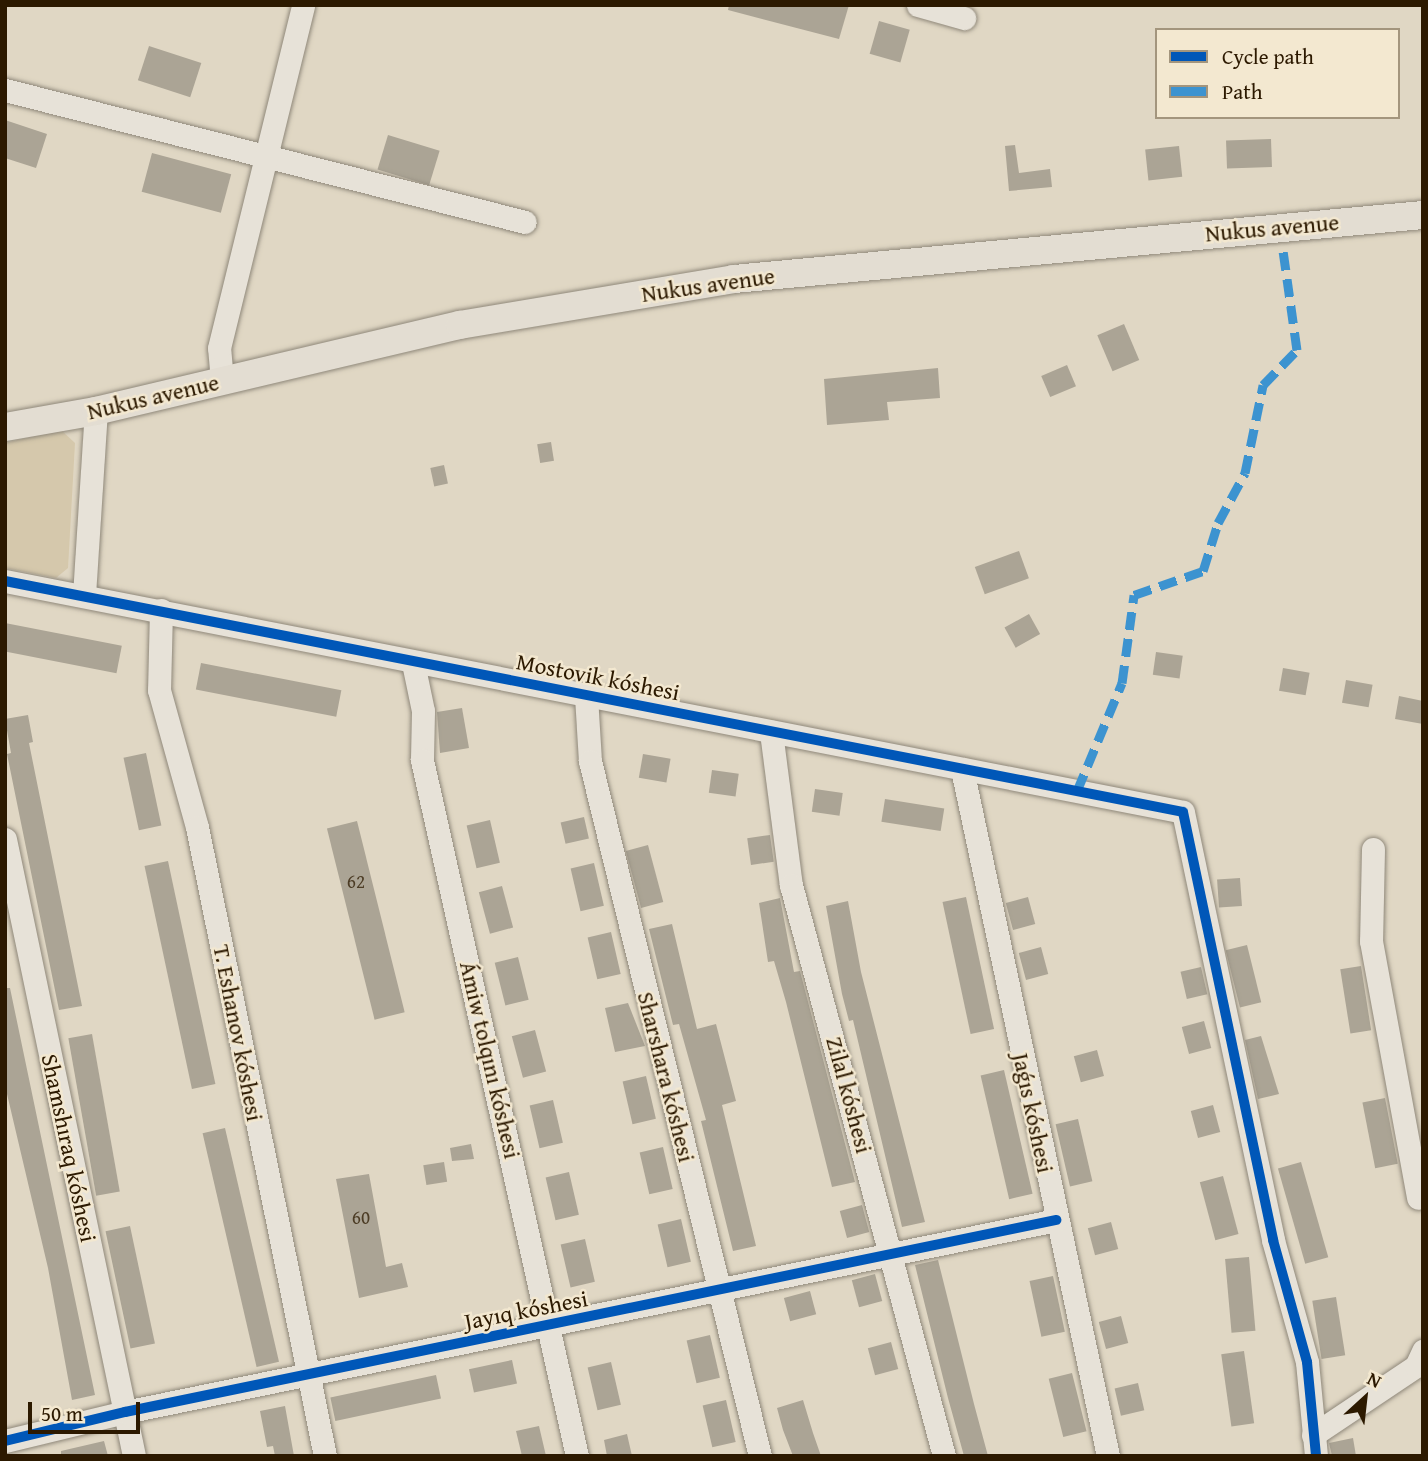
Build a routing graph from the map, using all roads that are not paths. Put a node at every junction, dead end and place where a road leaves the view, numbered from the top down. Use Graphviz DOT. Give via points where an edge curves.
graph roads {
  1 [pos="303,5"];
  2 [pos="918,5"];
  3 [pos="964,18"];
  4 [pos="5,90"];
  5 [pos="268,155"];
  6 [pos="1423,215"];
  7 [pos="525,222"];
  8 [pos="222,381"];
  9 [pos="96,411"];
  10 [pos="5,427"];
  11 [pos="5,581"];
  12 [pos="84,595"];
  13 [pos="161,610"];
  14 [pos="412,663"];
  15 [pos="586,696"];
  16 [pos="771,732"];
  17 [pos="962,769"];
  18 [pos="5,839"];
  19 [pos="1373,849"];
  20 [pos="1418,1198"];
  21 [pos="1056,1220"];
  22 [pos="892,1251"];
  23 [pos="718,1293"];
  24 [pos="550,1327"];
  25 [pos="1423,1350"];
  26 [pos="306,1375"];
  27 [pos="125,1412"];
  28 [pos="5,1441"];
  29 [pos="1314,1446"];
  30 [pos="134,1456"];
  31 [pos="325,1456"];
  32 [pos="577,1456"];
  33 [pos="760,1456"];
  34 [pos="944,1456"];
  35 [pos="1108,1456"];
  1 -- 5 [label="street"];
  2 -- 3 [label="street"];
  4 -- 5 [label="street"];
  5 -- 7 [label="street"];
  5 -- 8 [label="street" via="219,348"];
  6 -- 8 [label="main road, Nukus avenue" via="734,279 460,324"];
  8 -- 9 [label="main road, Nukus avenue"];
  9 -- 10 [label="main road, Nukus avenue"];
  9 -- 12 [label="street"];
  11 -- 12 [label="street, Mostovik kóshesi"];
  12 -- 13 [label="street, Mostovik kóshesi"];
  13 -- 14 [label="street, Mostovik kóshesi"];
  13 -- 26 [label="street, T. Eshanov kóshesi" via="159,690 197,827"];
  14 -- 15 [label="street, Mostovik kóshesi"];
  14 -- 24 [label="street, Ámiw tolqını kóshesi" via="423,711 422,760"];
  15 -- 16 [label="street, Mostovik kóshesi"];
  15 -- 23 [label="street, Sharshara kóshesi" via="590,761"];
  16 -- 17 [label="street, Mostovik kóshesi"];
  16 -- 22 [label="street, Zilal kóshesi" via="791,885"];
  17 -- 21 [label="street, Jaǵıs kóshesi"];
  17 -- 29 [label="street, Mostovik kóshesi" via="1183,812 1273,1240 1307,1362"];
  18 -- 27 [label="street, Shamshıraq kóshesi"];
  19 -- 20 [label="street" via="1371,941"];
  21 -- 22 [label="street, Jayıq kóshesi"];
  21 -- 35 [label="street, Jaǵıs kóshesi"];
  22 -- 23 [label="street, Jayıq kóshesi"];
  22 -- 34 [label="street, Zilal kóshesi"];
  23 -- 24 [label="street, Jayıq kóshesi"];
  23 -- 33 [label="street, Sharshara kóshesi"];
  24 -- 26 [label="street, Jayıq kóshesi"];
  24 -- 32 [label="street, Ámiw tolqını kóshesi"];
  25 -- 29 [label="street" via="1416,1366"];
  26 -- 27 [label="street, Jayıq kóshesi"];
  26 -- 31 [label="street, T. Eshanov kóshesi"];
  27 -- 28 [label="street, Jayıq kóshesi"];
  27 -- 30 [label="street, Shamshıraq kóshesi"];
}
